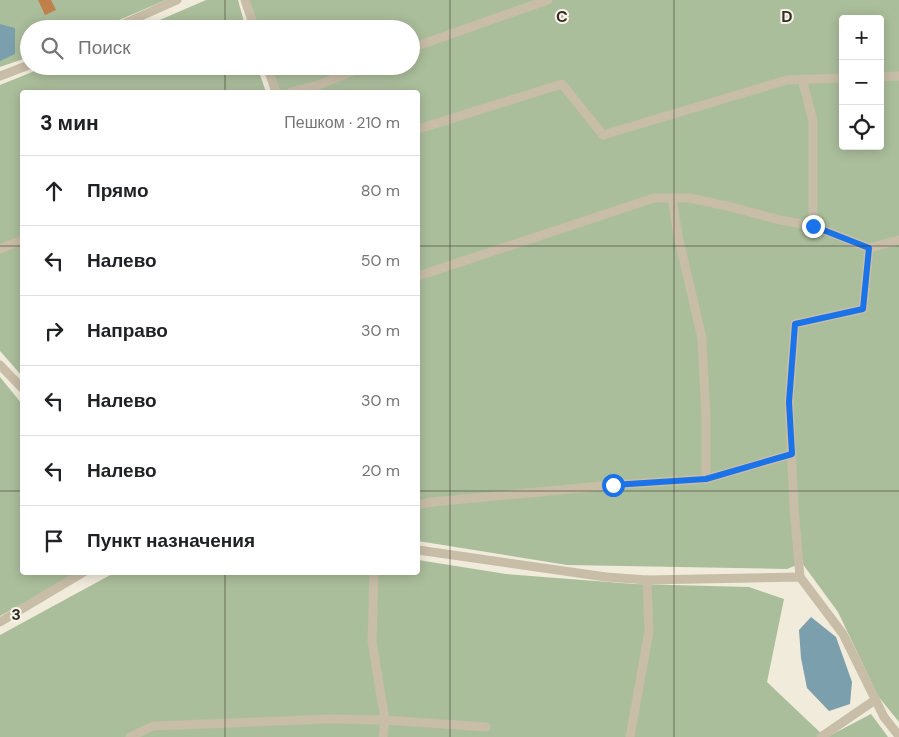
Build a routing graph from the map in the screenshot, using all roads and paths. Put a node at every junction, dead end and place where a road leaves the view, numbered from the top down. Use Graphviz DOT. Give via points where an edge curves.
graph roads {
  1 [pos="177,0"];
  2 [pos="245,0"];
  3 [pos="548,0"];
  4 [pos="522,4"];
  5 [pos="132,20"];
  6 [pos="251,20"];
  7 [pos="420,44"];
  8 [pos="20,68"];
  9 [pos="270,75"];
  10 [pos="343,75"];
  11 [pos="0,76"];
  12 [pos="899,76"];
  13 [pos="884,77"];
  14 [pos="839,78"];
  15 [pos="802,79"];
  16 [pos="275,90"];
  17 [pos="300,90"];
  18 [pos="420,128"];
  19 [pos="672,198"];
  20 [pos="813,226"];
  21 [pos="899,240"];
  22 [pos="20,241"];
  23 [pos="869,248"];
  24 [pos="0,249"];
  25 [pos="420,275"];
  26 [pos="0,365"];
  27 [pos="20,386"];
  28 [pos="792,454"];
  29 [pos="706,479"];
  30 [pos="420,505"];
  31 [pos="420,550"];
  32 [pos="79,575"];
  33 [pos="374,575"];
  34 [pos="800,577"];
  35 [pos="647,580"];
  36 [pos="0,622"];
  37 [pos="875,700"];
  38 [pos="385,720"];
  39 [pos="486,727"];
  40 [pos="899,736"];
  41 [pos="130,737"];
  42 [pos="383,737"];
  43 [pos="630,737"];
  44 [pos="821,737"];
  1 -- 5 [label="lane"];
  2 -- 6 [label="lane"];
  3 -- 4 [label="lane"];
  4 -- 7 [label="lane"];
  8 -- 11 [label="lane"];
  9 -- 16 [label="lane"];
  10 -- 17 [label="lane"];
  12 -- 13 [label="lane"];
  14 -- 15 [label="lane"];
  15 -- 18 [label="lane" via="786,80 602,135 562,84"];
  15 -- 20 [label="lane" via="813,121"];
  19 -- 20 [label="lane" via="731,206"];
  19 -- 25 [label="lane" via="654,198"];
  19 -- 29 [label="lane" via="702,338"];
  20 -- 23 [label="lane"];
  21 -- 23 [label="lane"];
  22 -- 24 [label="lane"];
  23 -- 28 [label="lane" via="863,309 795,324 789,402"];
  26 -- 27 [label="lane"];
  28 -- 29 [label="lane"];
  28 -- 34 [label="lane"];
  29 -- 30 [label="lane"];
  31 -- 35 [label="lane"];
  32 -- 36 [label="lane"];
  33 -- 38 [label="lane" via="372,641"];
  34 -- 35 [label="lane"];
  34 -- 37 [label="lane" via="844,634"];
  35 -- 43 [label="lane" via="650,631"];
  37 -- 40 [label="lane"];
  37 -- 44 [label="lane"];
  38 -- 39 [label="lane"];
  38 -- 41 [label="lane" via="153,726"];
  38 -- 42 [label="lane"];
}
